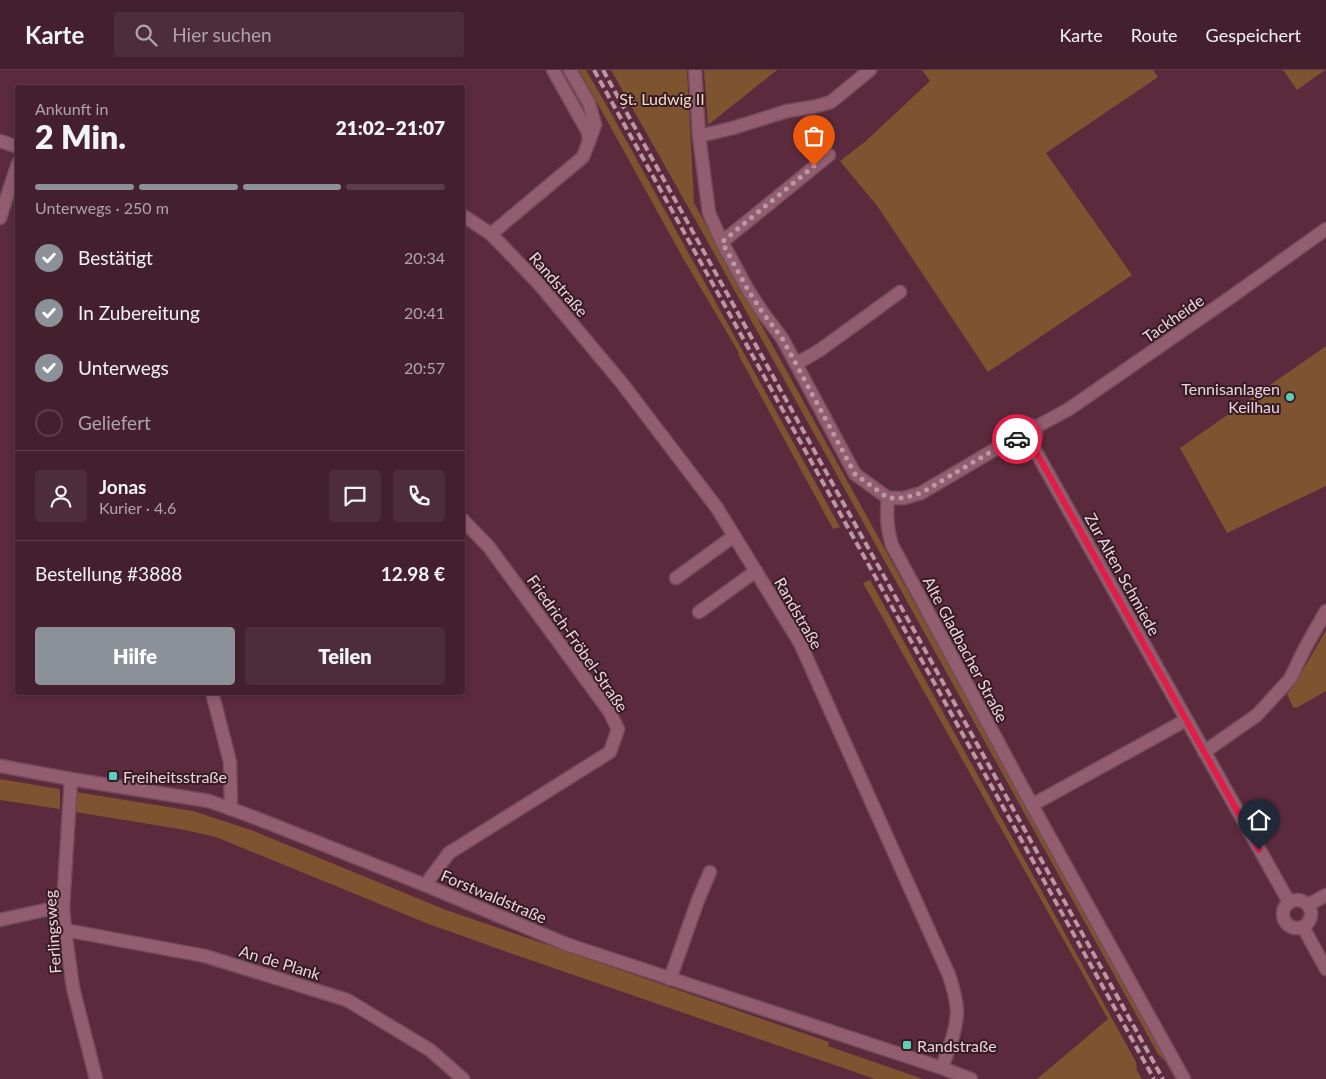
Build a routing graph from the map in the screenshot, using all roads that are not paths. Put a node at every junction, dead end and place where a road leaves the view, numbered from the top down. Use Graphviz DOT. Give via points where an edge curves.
graph roads {
  1 [pos="553,70"];
  2 [pos="570,70"];
  3 [pos="694,70"];
  4 [pos="870,70"];
  5 [pos="856,75"];
  6 [pos="699,136"];
  7 [pos="0,141"];
  8 [pos="590,142"];
  9 [pos="15,146"];
  10 [pos="829,155"];
  11 [pos="15,172"];
  12 [pos="465,216"];
  13 [pos="0,218"];
  14 [pos="1326,229"];
  15 [pos="491,234"];
  16 [pos="722,242"];
  17 [pos="900,292"];
  18 [pos="796,364"];
  19 [pos="1034,428"];
  20 [pos="1016,437"];
  21 [pos="1031,443"];
  22 [pos="888,498"];
  23 [pos="465,522"];
  24 [pos="734,536"];
  25 [pos="756,571"];
  26 [pos="676,578"];
  27 [pos="1326,611"];
  28 [pos="699,612"];
  29 [pos="213,695"];
  30 [pos="1186,720"];
  31 [pos="1204,752"];
  32 [pos="0,766"];
  33 [pos="70,779"];
  34 [pos="1032,805"];
  35 [pos="231,809"];
  36 [pos="710,872"];
  37 [pos="425,885"];
  38 [pos="1326,895"];
  39 [pos="1289,902"];
  40 [pos="1308,905"];
  41 [pos="63,906"];
  42 [pos="0,920"];
  43 [pos="1303,927"];
  44 [pos="65,930"];
  45 [pos="1326,969"];
  46 [pos="670,978"];
  47 [pos="942,1068"];
  48 [pos="96,1079"];
  49 [pos="463,1079"];
  50 [pos="970,1079"];
  51 [pos="1184,1079"];
  1 -- 8 [label="street" via="588,132"];
  2 -- 8 [label="street" via="589,103 596,125"];
  3 -- 6 [label="street"];
  4 -- 5 [label="street"];
  5 -- 6 [label="street" via="831,102"];
  6 -- 16 [label="street" via="709,213"];
  7 -- 9 [label="street"];
  8 -- 15 [label="street" via="583,157"];
  10 -- 16 [label="street"];
  11 -- 13 [label="street"];
  12 -- 15 [label="street, Randstraße"];
  14 -- 19 [label="street, Tackheide" via="1073,407"];
  15 -- 24 [label="street, Randstraße" via="539,284 621,382 717,508"];
  16 -- 18 [label="street" via="748,290"];
  17 -- 18 [label="street"];
  18 -- 22 [label="street" via="855,474"];
  19 -- 20 [label="street, Tackheide" via="1029,424 1021,425 1016,430"];
  19 -- 21 [label="street" via="1036,438"];
  20 -- 21 [label="street" via="1022,444"];
  20 -- 22 [label="street, Tackheide" via="921,493"];
  21 -- 30 [label="street, Zur Alten Schmiede"];
  22 -- 34 [label="street, Alte Gladbacher Straße" via="887,531 892,545"];
  23 -- 37 [label="street, Friedrich-Fröbel-Straße" via="489,547 609,711 618,729 610,752 449,853"];
  24 -- 25 [label="street, Randstraße"];
  24 -- 26 [label="street"];
  25 -- 28 [label="street"];
  25 -- 47 [label="street, Randstraße" via="800,643 949,975 957,1012"];
  27 -- 31 [label="street" via="1289,681 1257,714"];
  29 -- 35 [label="street" via="230,762"];
  30 -- 31 [label="street, Zur Alten Schmiede"];
  30 -- 34 [label="street"];
  31 -- 39 [label="street, Zur Alten Schmiede"];
  32 -- 33 [label="street, Forstwaldstraße"];
  33 -- 35 [label="street, Forstwaldstraße" via="209,801"];
  33 -- 41 [label="street, Ferlingsweg"];
  34 -- 51 [label="street, Alte Gladbacher Straße"];
  35 -- 37 [label="street, Forstwaldstraße"];
  36 -- 46 [label="street"];
  37 -- 46 [label="street, Forstwaldstraße" via="566,944"];
  38 -- 40 [label="street"];
  39 -- 40 [label="street" via="1298,900"];
  39 -- 43 [label="street" via="1283,912 1284,920 1289,926"];
  40 -- 43 [label="street" via="1310,916"];
  41 -- 42 [label="street"];
  41 -- 44 [label="street, Ferlingsweg"];
  43 -- 45 [label="street"];
  44 -- 48 [label="street, Ferlingsweg" via="73,988"];
  44 -- 49 [label="street, An de Plank" via="205,956 347,1000 430,1050"];
  46 -- 47 [label="street, Forstwaldstraße"];
  47 -- 50 [label="street, Forstwaldstraße"];
}
